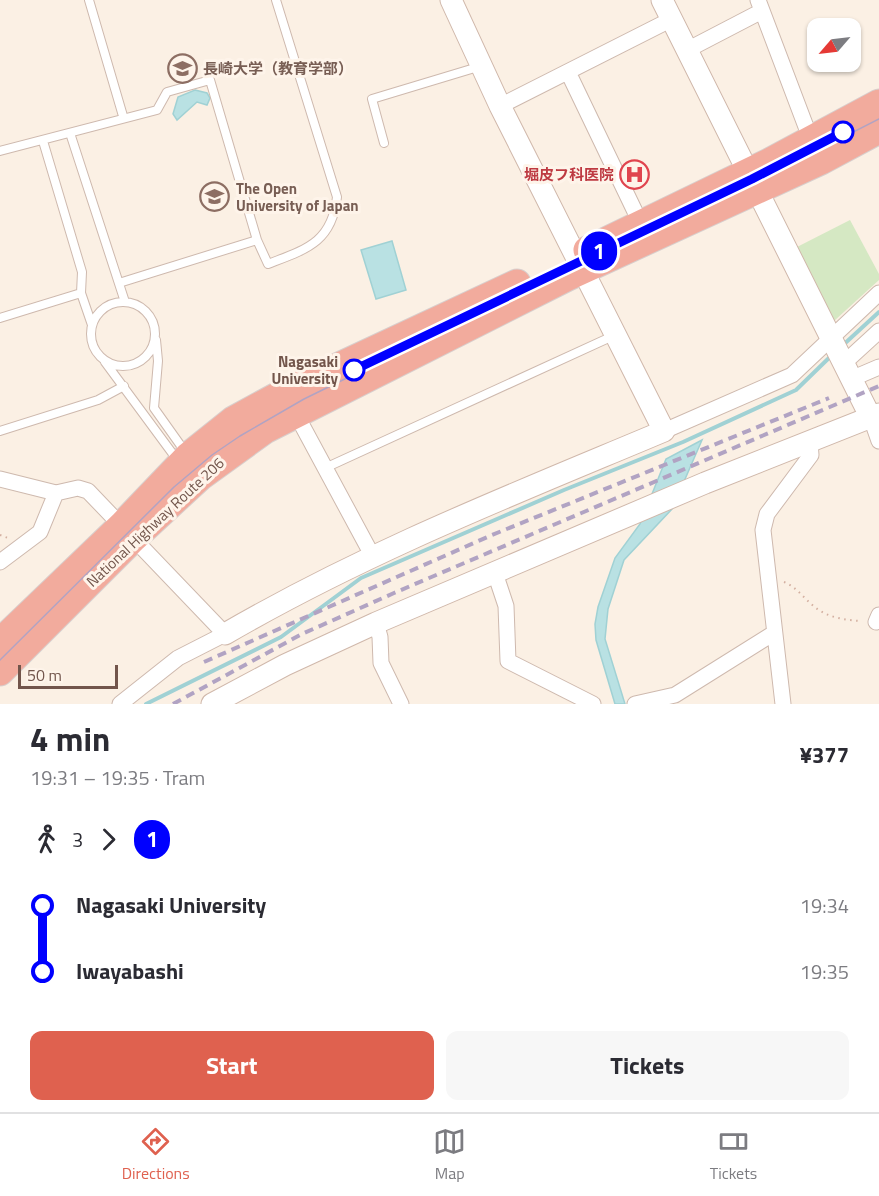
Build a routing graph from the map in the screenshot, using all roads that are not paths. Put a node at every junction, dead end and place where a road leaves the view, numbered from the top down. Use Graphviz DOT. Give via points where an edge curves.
graph roads {
  1 [pos="89,0"];
  2 [pos="276,0"];
  3 [pos="451,0"];
  4 [pos="662,0"];
  5 [pos="760,5"];
  6 [pos="672,19"];
  7 [pos="687,50"];
  8 [pos="483,65"];
  9 [pos="568,72"];
  10 [pos="879,103"];
  11 [pos="500,106"];
  12 [pos="123,116"];
  13 [pos="879,130"];
  14 [pos="70,133"];
  15 [pos="811,140"];
  16 [pos="43,141"];
  17 [pos="384,143"];
  18 [pos="0,150"];
  19 [pos="753,181"];
  20 [pos="640,222"];
  21 [pos="257,240"];
  22 [pos="580,263"];
  23 [pos="119,284"];
  24 [pos="81,293"];
  25 [pos="879,293"];
  26 [pos="125,302"];
  27 [pos="0,318"];
  28 [pos="92,325"];
  29 [pos="156,331"];
  30 [pos="879,331"];
  31 [pos="616,335"];
  32 [pos="840,356"];
  33 [pos="102,359"];
  34 [pos="879,367"];
  35 [pos="124,386"];
  36 [pos="296,414"];
  37 [pos="876,418"];
  38 [pos="0,431"];
  39 [pos="664,431"];
  40 [pos="879,441"];
  41 [pos="810,442"];
  42 [pos="184,460"];
  43 [pos="325,468"];
  44 [pos="0,480"];
  45 [pos="56,493"];
  46 [pos="128,531"];
  47 [pos="372,555"];
  48 [pos="0,562"];
  49 [pos="495,573"];
  50 [pos="376,623"];
  51 [pos="774,633"];
  52 [pos="225,634"];
  53 [pos="0,642"];
  54 [pos="0,672"];
  55 [pos="673,700"];
  56 [pos="120,704"];
  57 [pos="212,704"];
  58 [pos="401,704"];
  59 [pos="593,704"];
  60 [pos="635,704"];
  61 [pos="783,704"];
  1 -- 12 [label="lane"];
  2 -- 21 [label="lane" via="337,197 335,217 328,231 313,244 268,264"];
  3 -- 8 [label="street"];
  4 -- 6 [label="street"];
  5 -- 7 [label="street"];
  5 -- 15 [label="street"];
  6 -- 7 [label="street"];
  6 -- 9 [label="street"];
  7 -- 19 [label="street"];
  8 -- 11 [label="street"];
  8 -- 17 [label="lane" via="372,99"];
  9 -- 11 [label="street"];
  9 -- 20 [label="street"];
  10 -- 15 [label="highway, National Highway Route 206"];
  11 -- 22 [label="street"];
  12 -- 14 [label="lane"];
  12 -- 21 [label="lane" via="157,110 167,92 210,80"];
  13 -- 19 [label="highway, National Highway Route 206" via="821,161"];
  14 -- 16 [label="lane"];
  14 -- 23 [label="lane"];
  15 -- 19 [label="highway, National Highway Route 206"];
  16 -- 18 [label="lane"];
  16 -- 24 [label="lane" via="82,272"];
  19 -- 20 [label="highway, National Highway Route 206"];
  19 -- 22 [label="highway, National Highway Route 206"];
  19 -- 32 [label="street"];
  20 -- 22 [label="highway, National Highway Route 206"];
  21 -- 23 [label="lane"];
  22 -- 31 [label="street"];
  22 -- 36 [label="highway, National Highway Route 206"];
  22 -- 42 [label="highway, National Highway Route 206" via="262,403 233,420"];
  23 -- 26 [label="lane"];
  24 -- 27 [label="lane"];
  24 -- 28 [label="lane"];
  25 -- 32 [label="street"];
  26 -- 28 [label="lane" via="103,309"];
  26 -- 29 [label="lane" via="141,307"];
  28 -- 33 [label="lane" via="92,343"];
  29 -- 33 [label="lane" via="155,342 143,360 123,367"];
  29 -- 42 [label="lane" via="154,408"];
  30 -- 32 [label="street"];
  31 -- 39 [label="street"];
  31 -- 43 [label="lane"];
  32 -- 34 [label="street"];
  32 -- 37 [label="street"];
  32 -- 39 [label="street"];
  33 -- 35 [label="lane"];
  35 -- 38 [label="lane" via="98,400"];
  35 -- 42 [label="lane"];
  36 -- 43 [label="street"];
  36 -- 46 [label="highway, National Highway Route 206" via="235,449"];
  37 -- 40 [label="street"];
  37 -- 41 [label="street"];
  39 -- 47 [label="street"];
  41 -- 49 [label="street"];
  41 -- 51 [label="street" via="811,455 767,514 763,530"];
  42 -- 46 [label="highway, National Highway Route 206"];
  43 -- 47 [label="street"];
  44 -- 45 [label="street"];
  45 -- 46 [label="street" via="78,488 88,491"];
  45 -- 48 [label="street" via="40,532"];
  46 -- 52 [label="street"];
  46 -- 53 [label="highway, National Highway Route 206"];
  46 -- 54 [label="highway, National Highway Route 206"];
  47 -- 52 [label="street" via="298,591"];
  49 -- 50 [label="street"];
  49 -- 59 [label="street" via="506,606 508,661"];
  50 -- 57 [label="street"];
  50 -- 58 [label="street" via="381,663"];
  51 -- 55 [label="street"];
  51 -- 61 [label="street"];
  52 -- 56 [label="street" via="178,658"];
  55 -- 60 [label="street"];
}
